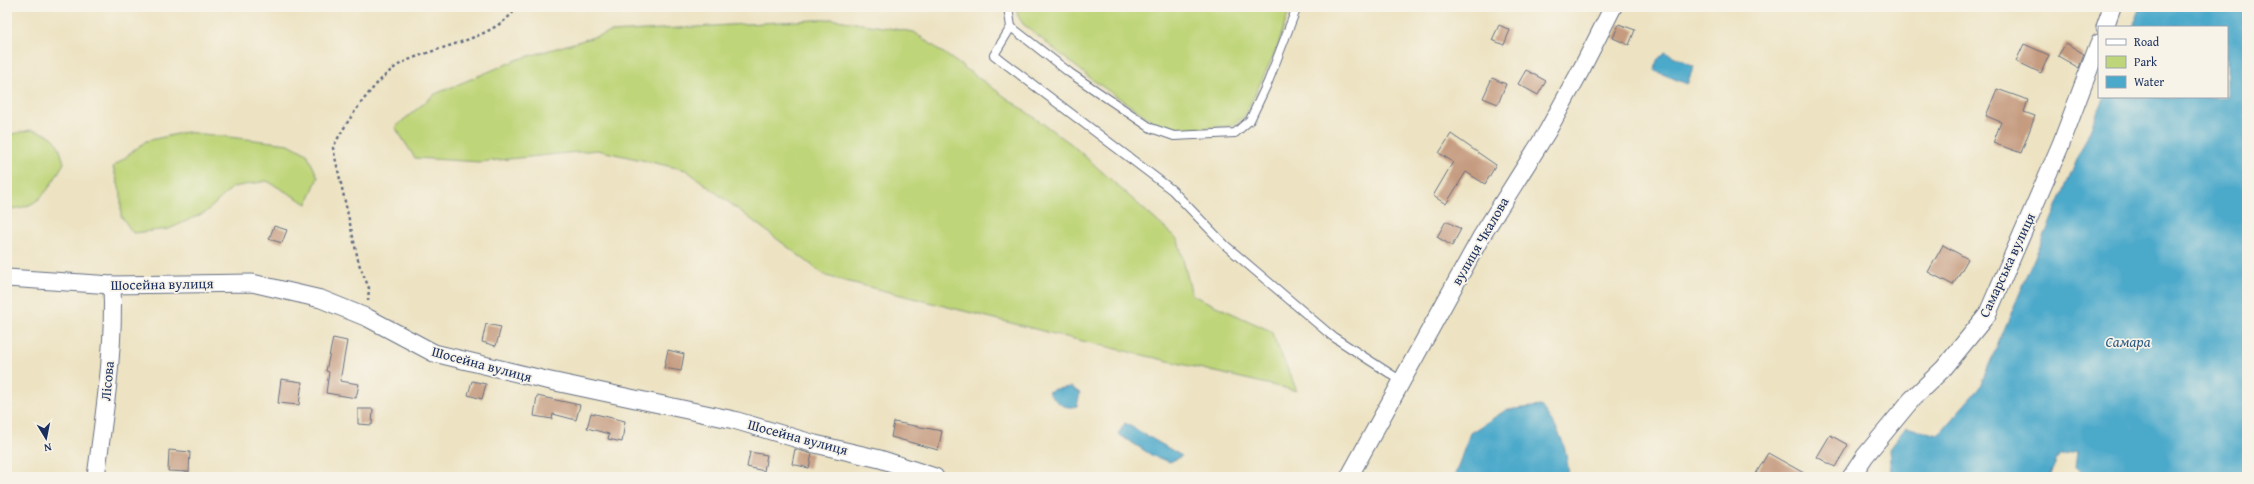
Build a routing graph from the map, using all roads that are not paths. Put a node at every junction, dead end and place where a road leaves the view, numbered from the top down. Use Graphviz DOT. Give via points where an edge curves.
graph roads {
  1 [pos="1008,7"];
  2 [pos="1297,7"];
  3 [pos="1613,7"];
  4 [pos="2112,7"];
  5 [pos="2105,26"];
  6 [pos="1011,27"];
  7 [pos="2098,46"];
  8 [pos="7,278"];
  9 [pos="112,286"];
  10 [pos="1403,382"];
  11 [pos="96,477"];
  12 [pos="935,477"];
  13 [pos="1349,477"];
  14 [pos="1851,477"];
  1 -- 6 [label="lane"];
  2 -- 6 [label="lane" via="1268,82 1250,120 1235,133 1174,136 1151,128 1070,73"];
  3 -- 10 [label="street, вулиця Чкалова" via="1550,125 1481,237"];
  4 -- 5 [label="street"];
  6 -- 10 [label="lane" via="994,55 1172,190 1225,244 1332,336"];
  7 -- 14 [label="street, Самарська вулиця" via="2061,144 1987,314 1944,368 1912,399"];
  8 -- 9 [label="street, Шосейна вулиця"];
  9 -- 11 [label="street, Лісова" via="113,311"];
  9 -- 12 [label="street, Шосейна вулиця" via="252,283 321,299 368,318 434,353 734,420 815,444 880,459"];
  10 -- 13 [label="street, вулиця Чкалова"];
}
